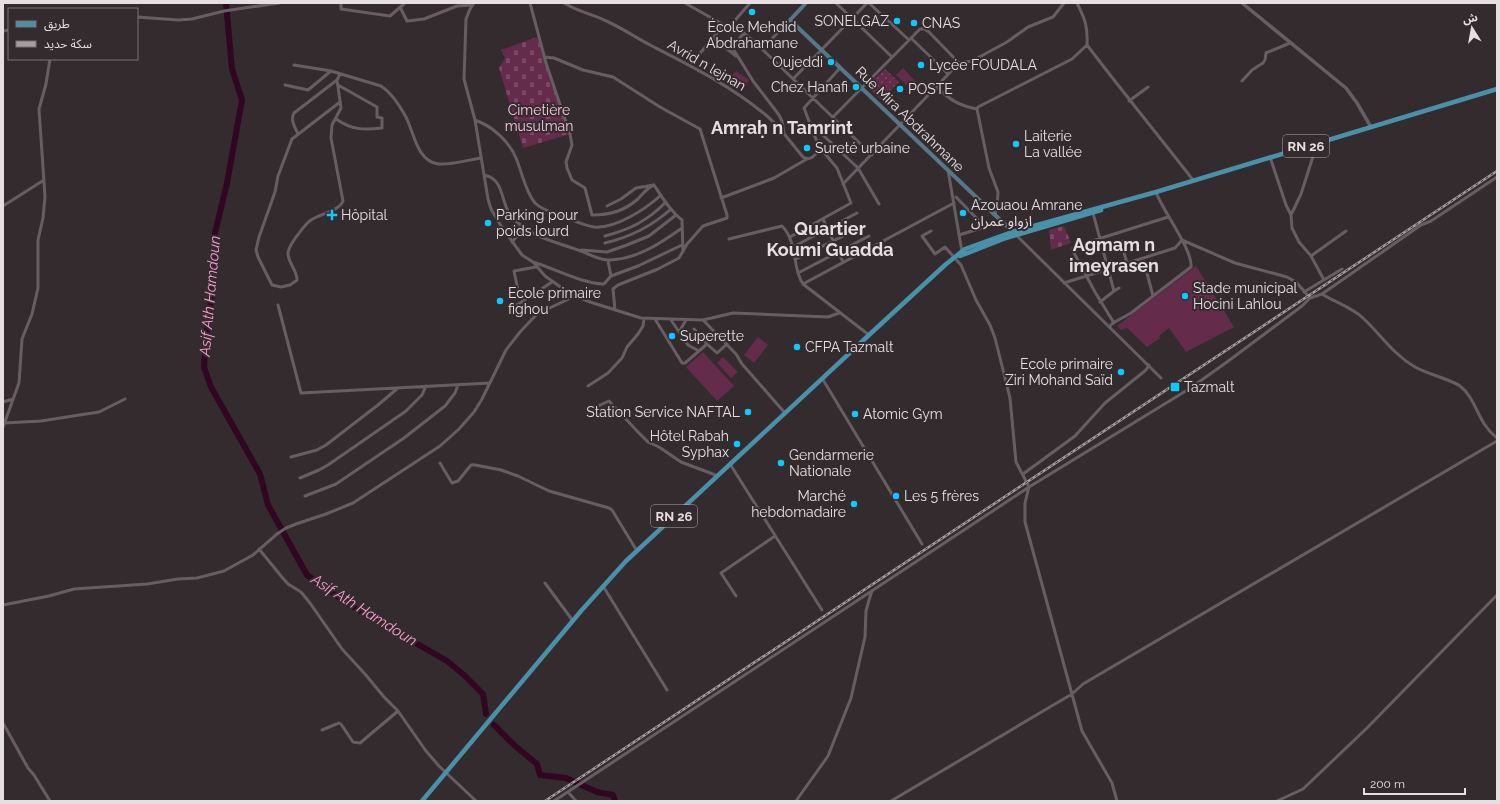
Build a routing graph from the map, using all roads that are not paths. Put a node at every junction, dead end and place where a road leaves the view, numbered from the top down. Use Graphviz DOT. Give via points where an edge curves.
graph roads {
  1 [pos="279,3"];
  2 [pos="341,3"];
  3 [pos="405,3"];
  4 [pos="530,3"];
  5 [pos="564,3"];
  6 [pos="685,3"];
  7 [pos="750,3"];
  8 [pos="806,3"];
  9 [pos="836,3"];
  10 [pos="868,3"];
  11 [pos="1064,3"];
  12 [pos="1077,3"];
  13 [pos="1242,3"];
  14 [pos="473,4"];
  15 [pos="400,7"];
  16 [pos="138,17"];
  17 [pos="852,18"];
  18 [pos="790,20"];
  19 [pos="724,25"];
  20 [pos="731,25"];
  21 [pos="744,33"];
  22 [pos="714,38"];
  23 [pos="910,39"];
  24 [pos="1290,43"];
  25 [pos="1087,45"];
  26 [pos="762,49"];
  27 [pos="821,49"];
  28 [pos="545,57"];
  29 [pos="696,58"];
  30 [pos="892,58"];
  31 [pos="739,59"];
  32 [pos="50,60"];
  33 [pos="959,63"];
  34 [pos="294,65"];
  35 [pos="840,68"];
  36 [pos="331,71"];
  37 [pos="340,74"];
  38 [pos="948,74"];
  39 [pos="794,78"];
  40 [pos="337,80"];
  41 [pos="1242,81"];
  42 [pos="285,85"];
  43 [pos="338,85"];
  44 [pos="936,87"];
  45 [pos="1148,87"];
  46 [pos="861,88"];
  47 [pos="1497,89"];
  48 [pos="813,97"];
  49 [pos="1129,101"];
  50 [pos="340,102"];
  51 [pos="977,109"];
  52 [pos="834,116"];
  53 [pos="336,119"];
  54 [pos="475,120"];
  55 [pos="782,122"];
  56 [pos="808,122"];
  57 [pos="900,125"];
  58 [pos="777,126"];
  59 [pos="1371,127"];
  60 [pos="298,134"];
  61 [pos="785,135"];
  62 [pos="1318,143"];
  63 [pos="821,149"];
  64 [pos="872,154"];
  65 [pos="1270,157"];
  66 [pos="481,158"];
  67 [pos="807,159"];
  68 [pos="858,168"];
  69 [pos="948,170"];
  70 [pos="484,175"];
  71 [pos="1497,177"];
  72 [pos="44,180"];
  73 [pos="1193,180"];
  74 [pos="843,184"];
  75 [pos="654,185"];
  76 [pos="1156,192"];
  77 [pos="661,195"];
  78 [pos="956,197"];
  79 [pos="721,198"];
  80 [pos="666,202"];
  81 [pos="954,203"];
  82 [pos="879,204"];
  83 [pos="1115,204"];
  84 [pos="3,206"];
  85 [pos="607,206"];
  86 [pos="671,209"];
  87 [pos="857,213"];
  88 [pos="1094,213"];
  89 [pos="994,215"];
  90 [pos="1291,215"];
  91 [pos="676,216"];
  92 [pos="1168,216"];
  93 [pos="822,219"];
  94 [pos="864,226"];
  95 [pos="524,228"];
  96 [pos="682,228"];
  97 [pos="828,229"];
  98 [pos="1346,231"];
  99 [pos="931,232"];
  100 [pos="1014,233"];
  101 [pos="959,235"];
  102 [pos="605,236"];
  103 [pos="869,236"];
  104 [pos="790,237"];
  105 [pos="1100,238"];
  106 [pos="729,239"];
  107 [pos="1182,240"];
  108 [pos="833,241"];
  109 [pos="1123,241"];
  110 [pos="512,242"];
  111 [pos="605,243"];
  112 [pos="682,245"];
  113 [pos="793,247"];
  114 [pos="578,249"];
  115 [pos="838,251"];
  116 [pos="683,252"];
  117 [pos="962,252"];
  118 [pos="1311,256"];
  119 [pos="955,258"];
  120 [pos="1143,258"];
  121 [pos="796,259"];
  122 [pos="608,260"];
  123 [pos="532,262"];
  124 [pos="844,262"];
  125 [pos="1127,263"];
  126 [pos="536,267"];
  127 [pos="1108,269"];
  128 [pos="1342,269"];
  129 [pos="798,273"];
  130 [pos="1087,275"];
  131 [pos="611,276"];
  132 [pos="1324,280"];
  133 [pos="552,282"];
  134 [pos="1064,283"];
  135 [pos="604,284"];
  136 [pos="803,284"];
  137 [pos="1119,288"];
  138 [pos="613,289"];
  139 [pos="1114,291"];
  140 [pos="1304,292"];
  141 [pos="1322,294"];
  142 [pos="519,295"];
  143 [pos="575,296"];
  144 [pos="1153,296"];
  145 [pos="1310,298"];
  146 [pos="1100,302"];
  147 [pos="278,305"];
  148 [pos="509,308"];
  149 [pos="615,310"];
  150 [pos="839,313"];
  151 [pos="644,318"];
  152 [pos="655,319"];
  153 [pos="671,320"];
  154 [pos="686,320"];
  155 [pos="703,320"];
  156 [pos="1114,323"];
  157 [pos="1109,327"];
  158 [pos="694,329"];
  159 [pos="679,332"];
  160 [pos="869,335"];
  161 [pos="707,344"];
  162 [pos="727,344"];
  163 [pos="699,351"];
  164 [pos="1149,365"];
  165 [pos="822,378"];
  166 [pos="1161,378"];
  167 [pos="490,383"];
  168 [pos="458,385"];
  169 [pos="426,386"];
  170 [pos="588,386"];
  171 [pos="398,388"];
  172 [pos="13,399"];
  173 [pos="125,399"];
  174 [pos="3,402"];
  175 [pos="785,413"];
  176 [pos="587,414"];
  177 [pos="4,425"];
  178 [pos="1497,438"];
  179 [pos="1497,441"];
  180 [pos="291,457"];
  181 [pos="440,463"];
  182 [pos="730,464"];
  183 [pos="1023,474"];
  184 [pos="718,476"];
  185 [pos="300,478"];
  186 [pos="1029,486"];
  187 [pos="305,496"];
  188 [pos="775,536"];
  189 [pos="922,544"];
  190 [pos="259,549"];
  191 [pos="636,551"];
  192 [pos="545,583"];
  193 [pos="603,586"];
  194 [pos="872,591"];
  195 [pos="1497,595"];
  196 [pos="736,596"];
  197 [pos="3,605"];
  198 [pos="822,610"];
  199 [pos="573,621"];
  200 [pos="667,690"];
  201 [pos="1072,694"];
  202 [pos="398,711"];
  203 [pos="3,723"];
  204 [pos="322,730"];
  205 [pos="446,772"];
  206 [pos="568,792"];
  207 [pos="1289,796"];
  208 [pos="50,801"];
  209 [pos="422,801"];
  210 [pos="476,801"];
  211 [pos="554,801"];
  212 [pos="576,801"];
  213 [pos="796,801"];
  214 [pos="891,801"];
  215 [pos="1117,801"];
  216 [pos="1276,801"];
  217 [pos="1287,801"];
  1 -- 16 [label="street" via="224,11 192,19"];
  2 -- 15 [label="street" via="341,9 390,16"];
  3 -- 15 [label="street"];
  4 -- 28 [label="street"];
  5 -- 58 [label="street, Avrid n lejnan" via="604,20 703,72 744,98"];
  6 -- 19 [label="street"];
  7 -- 20 [label="street"];
  8 -- 18 [label="main road"];
  9 -- 17 [label="street"];
  10 -- 17 [label="street"];
  10 -- 23 [label="street"];
  11 -- 33 [label="street" via="1052,17 1028,27 972,61"];
  12 -- 25 [label="street" via="1086,21"];
  13 -- 24 [label="street"];
  14 -- 15 [label="street" via="457,6 424,19 407,21"];
  14 -- 54 [label="street" via="466,19 464,79"];
  17 -- 27 [label="street"];
  17 -- 30 [label="street"];
  18 -- 26 [label="street"];
  18 -- 27 [label="main road, Rue Mira Abdrahmane"];
  19 -- 20 [label="street"];
  19 -- 22 [label="street"];
  20 -- 21 [label="street"];
  21 -- 26 [label="street"];
  21 -- 31 [label="street" via="732,46"];
  22 -- 29 [label="street"];
  22 -- 31 [label="street"];
  23 -- 30 [label="street"];
  23 -- 33 [label="street" via="920,29 924,29"];
  23 -- 38 [label="street"];
  24 -- 41 [label="street" via="1266,53 1263,63"];
  24 -- 59 [label="street" via="1346,88"];
  25 -- 49 [label="street"];
  25 -- 51 [label="street" via="1072,59"];
  26 -- 39 [label="street"];
  27 -- 35 [label="main road, Rue Mira Abdrahmane"];
  27 -- 39 [label="street"];
  28 -- 75 [label="street" via="570,134 572,145 566,162 567,168 572,180 585,188 592,215 605,215 621,210"];
  28 -- 79 [label="street" via="613,77 660,108 700,129"];
  30 -- 46 [label="street"];
  31 -- 55 [label="street"];
  32 -- 72 [label="street" via="40,109"];
  33 -- 38 [label="street"];
  34 -- 36 [label="street"];
  35 -- 46 [label="main road, Rue Mira Abdrahmane"];
  35 -- 48 [label="street"];
  36 -- 37 [label="street"];
  36 -- 42 [label="street" via="308,90"];
  37 -- 40 [label="street"];
  37 -- 66 [label="street" via="381,86 388,92 406,118 420,150 430,162 443,164"];
  38 -- 44 [label="street"];
  39 -- 48 [label="street"];
  40 -- 43 [label="street"];
  40 -- 60 [label="street" via="294,112 293,124"];
  43 -- 50 [label="street"];
  43 -- 53 [label="street" via="377,107 377,117 382,118 382,128 362,130"];
  44 -- 51 [label="street" via="953,102"];
  44 -- 57 [label="street"];
  45 -- 49 [label="street"];
  46 -- 52 [label="street"];
  46 -- 57 [label="main road, Rue Mira Abdrahmane"];
  47 -- 59 [label="main road, RN 26"];
  48 -- 52 [label="street"];
  48 -- 56 [label="street" via="804,108"];
  49 -- 73 [label="street" via="1143,115"];
  50 -- 53 [label="street" via="341,108"];
  50 -- 60 [label="street"];
  51 -- 89 [label="street" via="989,168 998,192"];
  52 -- 64 [label="street"];
  53 -- 60 [label="street" via="332,125 331,138 343,201 338,207 303,227 290,245 288,257 297,280 281,287 272,285 269,281 256,250 284,161 292,139"];
  54 -- 66 [label="street"];
  54 -- 77 [label="street" via="490,127 507,143 516,157 532,197 540,207 547,210 589,226 602,226 635,214"];
  55 -- 58 [label="street"];
  55 -- 61 [label="street"];
  56 -- 63 [label="street"];
  56 -- 68 [label="street"];
  57 -- 64 [label="street"];
  57 -- 69 [label="main road, Rue Mira Abdrahmane"];
  58 -- 61 [label="street, Avrid n lejnan"];
  59 -- 62 [label="main road, RN 26"];
  61 -- 67 [label="street, Avrid n lejnan"];
  62 -- 65 [label="main road, RN 26"];
  62 -- 90 [label="street"];
  63 -- 67 [label="street" via="811,159"];
  63 -- 74 [label="street" via="837,168"];
  64 -- 68 [label="street"];
  65 -- 73 [label="main road, RN 26"];
  65 -- 90 [label="street"];
  66 -- 70 [label="street"];
  67 -- 79 [label="street" via="774,178"];
  68 -- 74 [label="street"];
  68 -- 82 [label="street"];
  69 -- 81 [label="street"];
  69 -- 89 [label="main road, Rue Mira Abdrahmane"];
  70 -- 95 [label="street" via="497,182 507,210"];
  70 -- 110 [label="street" via="491,209"];
  71 -- 141 [label="street" via="1421,225"];
  72 -- 84 [label="street"];
  72 -- 172 [label="street" via="45,208 37,252 38,288 32,314 22,339 20,376"];
  73 -- 76 [label="main road, RN 26"];
  74 -- 93 [label="street" via="851,203"];
  75 -- 77 [label="street"];
  75 -- 85 [label="street" via="636,188"];
  76 -- 83 [label="main road, RN 26"];
  76 -- 92 [label="street"];
  77 -- 80 [label="street"];
  78 -- 101 [label="street" via="985,227"];
  79 -- 116 [label="street" via="727,218 703,226"];
  80 -- 86 [label="street"];
  80 -- 102 [label="street" via="654,214 636,225"];
  81 -- 101 [label="street"];
  81 -- 124 [label="street"];
  83 -- 88 [label="main road, RN 26"];
  83 -- 100 [label="main road, RN 26"];
  86 -- 91 [label="street"];
  86 -- 111 [label="street" via="644,229"];
  87 -- 97 [label="street"];
  88 -- 100 [label="main road, RN 26"];
  88 -- 105 [label="street"];
  89 -- 100 [label="main road, Rue Mira Abdrahmane"];
  90 -- 118 [label="street" via="1292,228 1299,242"];
  91 -- 96 [label="street" via="682,220"];
  91 -- 114 [label="street" via="649,236 607,252"];
  92 -- 105 [label="street"];
  92 -- 107 [label="street"];
  93 -- 97 [label="street"];
  93 -- 104 [label="street"];
  94 -- 108 [label="street"];
  95 -- 110 [label="street"];
  95 -- 114 [label="street" via="548,240"];
  96 -- 112 [label="street"];
  96 -- 122 [label="street" via="648,250"];
  97 -- 108 [label="street"];
  97 -- 113 [label="street"];
  98 -- 118 [label="street"];
  99 -- 119 [label="street" via="922,236 935,254 945,246"];
  100 -- 117 [label="main road, RN 26"];
  100 -- 119 [label="main road, RN 26"];
  100 -- 134 [label="street"];
  101 -- 117 [label="street"];
  103 -- 115 [label="street"];
  104 -- 106 [label="street" via="782,226"];
  104 -- 113 [label="street"];
  105 -- 127 [label="street"];
  105 -- 130 [label="street" via="1073,248"];
  107 -- 120 [label="street" via="1175,248"];
  107 -- 140 [label="street" via="1235,263 1287,277 1296,282"];
  107 -- 144 [label="street" via="1192,262 1191,266"];
  108 -- 115 [label="street"];
  108 -- 121 [label="street"];
  109 -- 125 [label="street"];
  110 -- 123 [label="street" via="522,255"];
  112 -- 116 [label="street"];
  112 -- 131 [label="street"];
  113 -- 121 [label="street"];
  114 -- 122 [label="street"];
  115 -- 124 [label="street"];
  115 -- 129 [label="street"];
  116 -- 138 [label="street" via="679,258"];
  117 -- 119 [label="main road, RN 26"];
  118 -- 132 [label="street"];
  119 -- 160 [label="main road, RN 26"];
  119 -- 183 [label="street" via="961,265 995,338 1010,398 1016,462"];
  120 -- 125 [label="street"];
  120 -- 144 [label="street"];
  121 -- 129 [label="street"];
  122 -- 131 [label="street"];
  123 -- 126 [label="street"];
  123 -- 135 [label="street" via="584,281"];
  124 -- 136 [label="street"];
  125 -- 127 [label="street"];
  126 -- 133 [label="street"];
  126 -- 142 [label="street" via="514,271"];
  127 -- 130 [label="street"];
  127 -- 139 [label="street"];
  128 -- 132 [label="street"];
  129 -- 136 [label="street"];
  130 -- 134 [label="street"];
  130 -- 146 [label="street"];
  131 -- 135 [label="street"];
  132 -- 140 [label="street"];
  133 -- 143 [label="street"];
  133 -- 148 [label="street"];
  134 -- 157 [label="street"];
  135 -- 138 [label="street"];
  136 -- 150 [label="street"];
  137 -- 139 [label="street"];
  138 -- 149 [label="street"];
  139 -- 146 [label="street"];
  140 -- 145 [label="street"];
  141 -- 145 [label="street"];
  141 -- 178 [label="street" via="1364,318 1392,349 1415,368 1460,386 1471,398 1484,425"];
  143 -- 149 [label="street"];
  143 -- 167 [label="street" via="537,314 506,350"];
  144 -- 156 [label="street"];
  145 -- 186 [label="street" via="1189,388"];
  146 -- 156 [label="street"];
  147 -- 171 [label="street" via="302,393"];
  149 -- 151 [label="street"];
  150 -- 155 [label="street" via="828,317 733,313"];
  150 -- 160 [label="street"];
  151 -- 152 [label="street"];
  151 -- 170 [label="street" via="643,326 622,358 603,378"];
  152 -- 153 [label="street"];
  152 -- 163 [label="street" via="682,362 685,363"];
  153 -- 154 [label="street"];
  153 -- 159 [label="street"];
  154 -- 155 [label="street"];
  154 -- 159 [label="street"];
  155 -- 162 [label="street"];
  156 -- 157 [label="street"];
  157 -- 164 [label="street"];
  158 -- 161 [label="street"];
  159 -- 163 [label="street" via="688,345"];
  160 -- 165 [label="main road, RN 26"];
  161 -- 162 [label="street" via="717,353"];
  161 -- 163 [label="street"];
  162 -- 175 [label="street"];
  164 -- 166 [label="street"];
  164 -- 183 [label="street" via="1105,402 1075,436"];
  165 -- 175 [label="main road, RN 26"];
  165 -- 189 [label="street"];
  167 -- 168 [label="street"];
  167 -- 190 [label="street" via="474,412 440,446 354,503 286,528"];
  168 -- 169 [label="street"];
  168 -- 187 [label="street" via="445,406 404,438 336,484"];
  169 -- 171 [label="street"];
  169 -- 185 [label="street" via="422,395 406,411 323,467"];
  171 -- 180 [label="street" via="326,445 318,450"];
  172 -- 174 [label="street"];
  172 -- 177 [label="street"];
  173 -- 177 [label="street" via="99,412"];
  175 -- 182 [label="main road, RN 26"];
  176 -- 184 [label="street" via="609,401 648,442 681,462"];
  179 -- 201 [label="street" via="1083,684"];
  181 -- 191 [label="street" via="452,483 475,465 501,470 549,491 609,508"];
  182 -- 184 [label="main road, RN 26"];
  182 -- 188 [label="street"];
  183 -- 186 [label="street"];
  184 -- 191 [label="main road, RN 26"];
  186 -- 194 [label="street"];
  186 -- 201 [label="street" via="1025,503 1025,522"];
  188 -- 196 [label="street" via="721,573"];
  188 -- 198 [label="street"];
  190 -- 197 [label="street" via="224,571 197,578 74,589"];
  190 -- 202 [label="street" via="288,584 301,592 342,649"];
  191 -- 193 [label="main road, RN 26"];
  192 -- 199 [label="street"];
  193 -- 199 [label="main road, RN 26"];
  193 -- 200 [label="street"];
  194 -- 206 [label="street"];
  194 -- 213 [label="street" via="866,611 865,637 851,698 828,756"];
  195 -- 207 [label="street" via="1303,789"];
  199 -- 205 [label="main road, RN 26"];
  201 -- 214 [label="street"];
  201 -- 215 [label="street" via="1082,731 1112,783"];
  202 -- 204 [label="street" via="360,743 353,742 339,723"];
  202 -- 205 [label="street" via="426,751"];
  203 -- 208 [label="street"];
  205 -- 209 [label="main road, RN 26"];
  205 -- 210 [label="street"];
  206 -- 211 [label="street"];
  206 -- 212 [label="street"];
  207 -- 216 [label="street"];
  207 -- 217 [label="street"];
}
